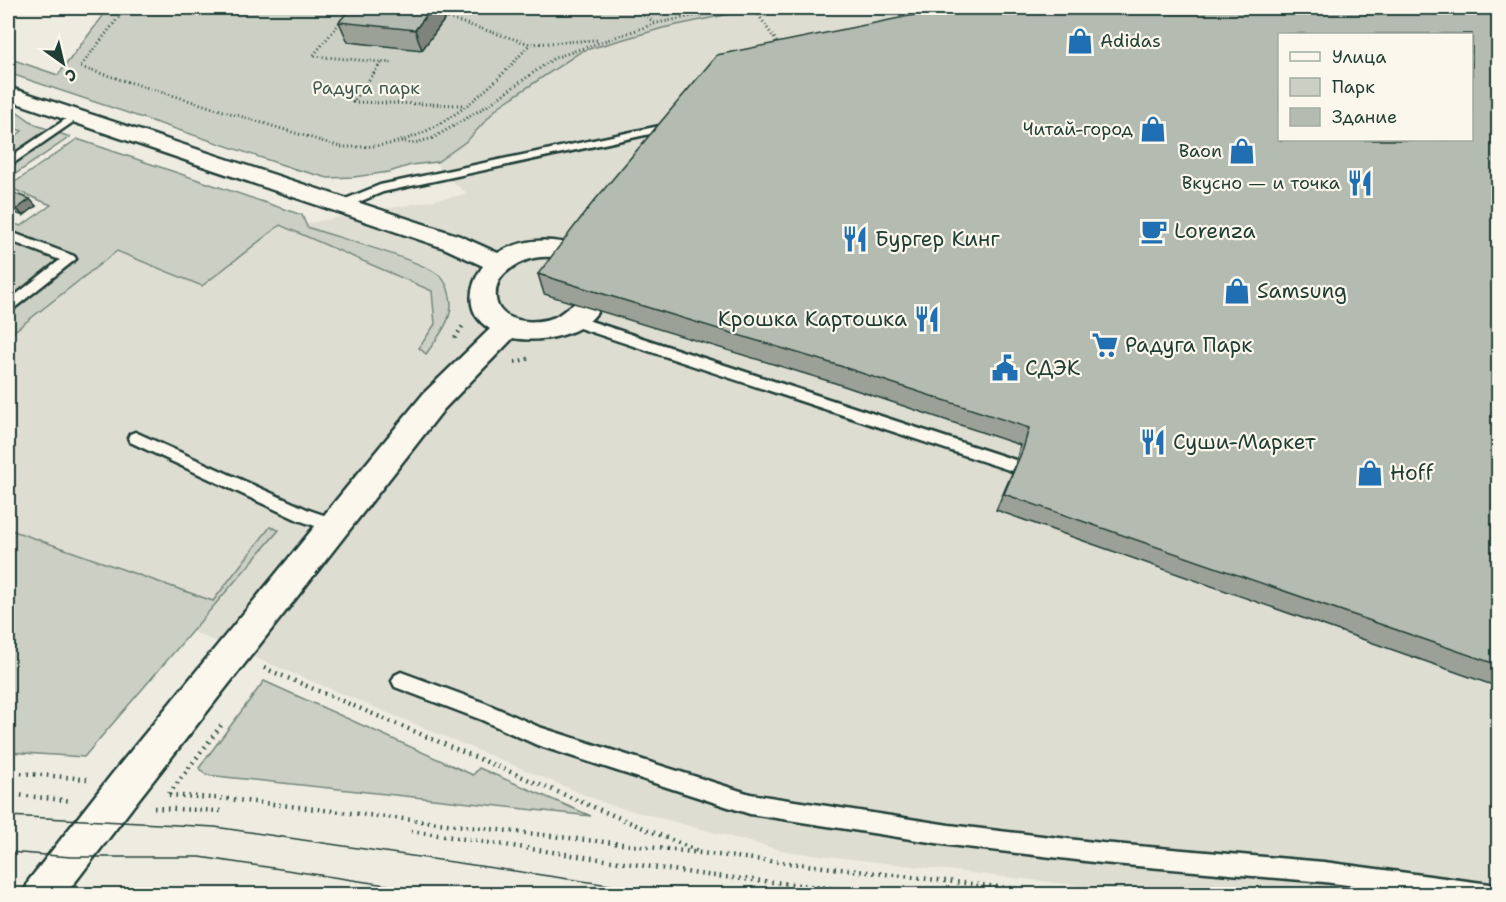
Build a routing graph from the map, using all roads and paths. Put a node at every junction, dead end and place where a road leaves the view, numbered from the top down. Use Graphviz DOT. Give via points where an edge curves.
graph roads {
  1 [pos="126,8"];
  2 [pos="146,8"];
  3 [pos="213,8"];
  4 [pos="452,8"];
  5 [pos="629,8"];
  6 [pos="735,8"];
  7 [pos="754,8"];
  8 [pos="345,16"];
  9 [pos="657,23"];
  10 [pos="602,40"];
  11 [pos="530,44"];
  12 [pos="784,51"];
  13 [pos="381,63"];
  14 [pos="393,63"];
  15 [pos="8,93"];
  16 [pos="463,105"];
  17 [pos="75,116"];
  18 [pos="669,127"];
  19 [pos="401,141"];
  20 [pos="8,163"];
  21 [pos="342,205"];
  22 [pos="8,235"];
  23 [pos="574,253"];
  24 [pos="499,264"];
  25 [pos="8,308"];
  26 [pos="579,314"];
  27 [pos="469,316"];
  28 [pos="508,327"];
  29 [pos="453,341"];
  30 [pos="537,356"];
  31 [pos="507,367"];
  32 [pos="135,438"];
  33 [pos="1015,466"];
  34 [pos="335,526"];
  35 [pos="271,659"];
  36 [pos="264,668"];
  37 [pos="257,677"];
  38 [pos="401,681"];
  39 [pos="230,713"];
  40 [pos="8,772"];
  41 [pos="86,780"];
  42 [pos="411,831"];
  43 [pos="706,855"];
  44 [pos="43,894"];
  45 [pos="886,894"];
  46 [pos="1060,894"];
  47 [pos="1490,894"];
  1 -- 19 [label="path" via="80,67 341,147 372,147"];
  2 -- 3 [label="path"];
  4 -- 11 [label="path" via="447,18"];
  5 -- 9 [label="path"];
  6 -- 9 [label="path"];
  7 -- 12 [label="path"];
  8 -- 13 [label="path" via="313,56"];
  9 -- 10 [label="path"];
  10 -- 11 [label="path"];
  10 -- 19 [label="path" via="554,58 487,106 433,138 411,144"];
  11 -- 16 [label="path"];
  13 -- 14 [label="path"];
  13 -- 16 [label="path" via="353,102"];
  15 -- 17 [label="street"];
  16 -- 19 [label="path" via="424,132"];
  17 -- 20 [label="lane"];
  17 -- 21 [label="street"];
  18 -- 21 [label="lane" via="380,189"];
  21 -- 24 [label="street" via="452,242"];
  22 -- 25 [label="lane" via="70,259"];
  23 -- 24 [label="street" via="536,248"];
  24 -- 28 [label="street" via="487,277 482,291 484,306 493,318"];
  26 -- 28 [label="street" via="551,328 529,331"];
  26 -- 33 [label="lane"];
  27 -- 29 [label="path"];
  28 -- 34 [label="street" via="435,401"];
  30 -- 31 [label="path"];
  32 -- 34 [label="lane"];
  34 -- 44 [label="street"];
  35 -- 36 [label="path"];
  36 -- 37 [label="path"];
  36 -- 43 [label="path"];
  38 -- 47 [label="lane" via="537,736 750,804 949,835 1324,872"];
  39 -- 43 [label="path" via="169,795"];
  40 -- 41 [label="path"];
  42 -- 45 [label="path" via="706,875"];
  43 -- 46 [label="path"];
}
